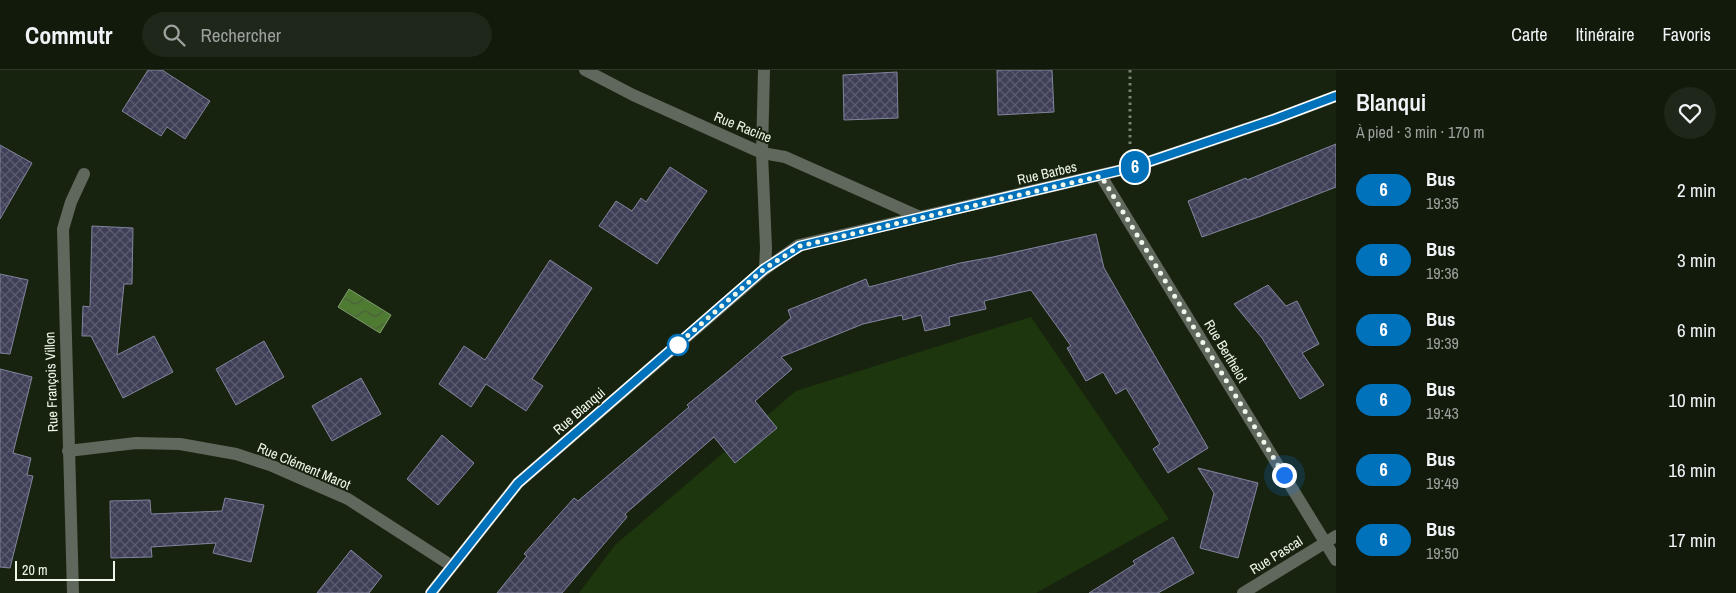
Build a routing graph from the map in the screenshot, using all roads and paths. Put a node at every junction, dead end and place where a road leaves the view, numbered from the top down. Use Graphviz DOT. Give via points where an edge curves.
graph roads {
  1 [pos="585,70"];
  2 [pos="764,70"];
  3 [pos="1130,70"];
  4 [pos="1336,96"];
  5 [pos="762,153"];
  6 [pos="1130,168"];
  7 [pos="84,174"];
  8 [pos="1101,176"];
  9 [pos="920,217"];
  10 [pos="764,269"];
  11 [pos="68,450"];
  12 [pos="1331,539"];
  13 [pos="1336,560"];
  14 [pos="452,566"];
  15 [pos="73,593"];
  16 [pos="431,593"];
  17 [pos="1243,593"];
  1 -- 5 [label="street, Rue Racine"];
  2 -- 5 [label="street"];
  3 -- 6 [label="path"];
  4 -- 6 [label="street, Rue Barbes"];
  5 -- 9 [label="street, Rue Racine" via="785,157"];
  5 -- 10 [label="street"];
  6 -- 8 [label="street, Rue Barbes"];
  7 -- 11 [label="street, Rue François Villon" via="63,229"];
  8 -- 9 [label="street, Rue Barbes"];
  8 -- 12 [label="street, Rue Berthelot"];
  9 -- 10 [label="street, Rue Barbes" via="800,246"];
  10 -- 14 [label="street, Rue Blanqui" via="518,483"];
  11 -- 14 [label="street, Rue Clément Marot" via="144,443 180,444 236,454 348,499"];
  11 -- 15 [label="street, Rue François Villon"];
  12 -- 13 [label="street, Rue Berthelot"];
  12 -- 17 [label="street, Rue Pascal"];
  14 -- 16 [label="street, Rue Blanqui"];
}
